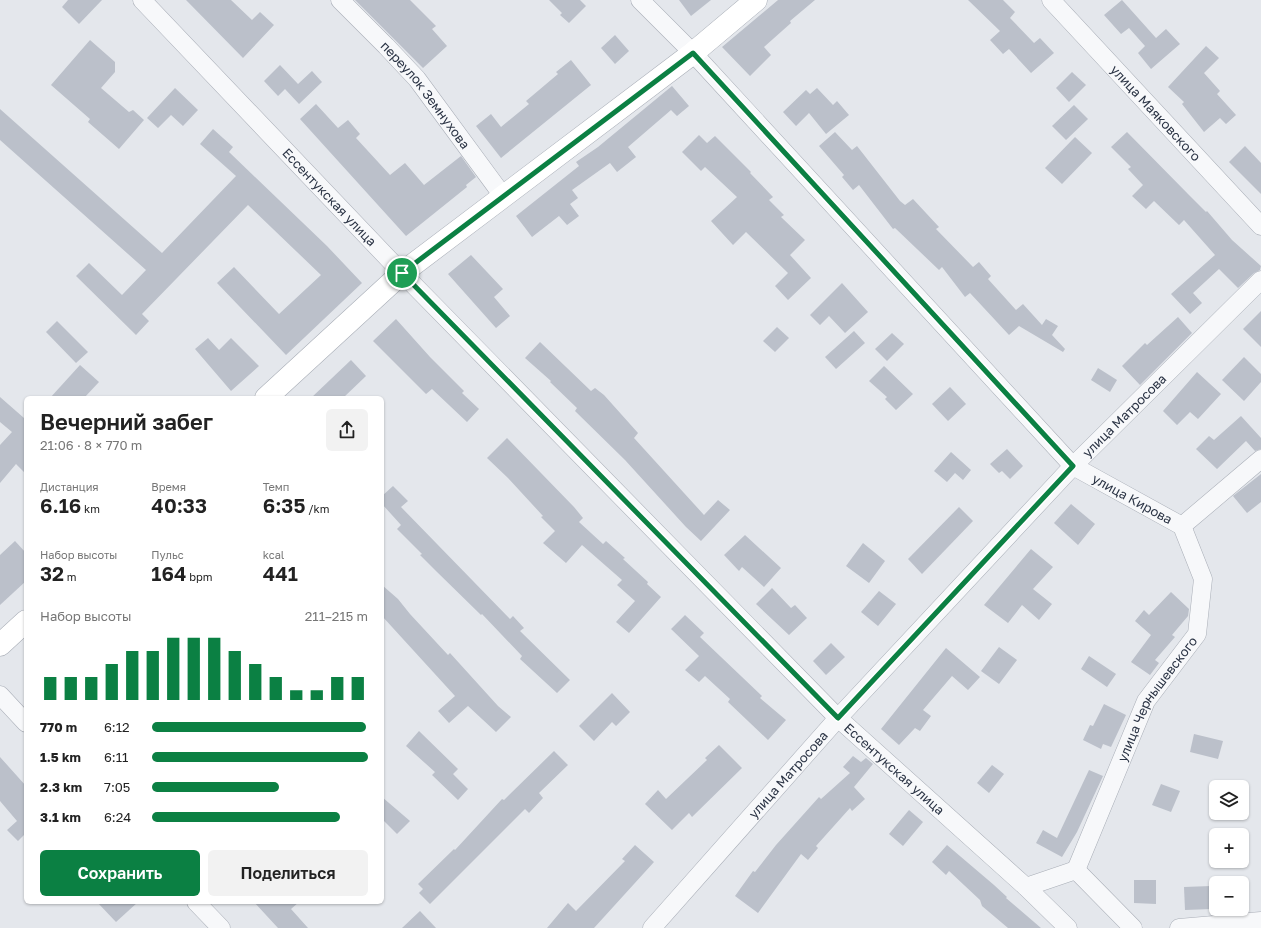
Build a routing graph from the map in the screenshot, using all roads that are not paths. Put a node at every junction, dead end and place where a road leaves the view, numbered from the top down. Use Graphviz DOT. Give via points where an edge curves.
graph roads {
  1 [pos="142,0"];
  2 [pos="340,0"];
  3 [pos="640,0"];
  4 [pos="756,0"];
  5 [pos="1051,0"];
  6 [pos="693,53"];
  7 [pos="504,196"];
  8 [pos="1261,226"];
  9 [pos="402,273"];
  10 [pos="1261,280"];
  11 [pos="268,396"];
  12 [pos="1261,459"];
  13 [pos="1073,466"];
  14 [pos="1182,526"];
  15 [pos="24,623"];
  16 [pos="0,645"];
  17 [pos="0,695"];
  18 [pos="838,718"];
  19 [pos="24,720"];
  20 [pos="1076,870"];
  21 [pos="1026,887"];
  22 [pos="198,904"];
  23 [pos="1261,921"];
  24 [pos="221,928"];
  25 [pos="652,928"];
  26 [pos="1068,928"];
  27 [pos="1133,928"];
  28 [pos="1179,928"];
  1 -- 9 [label="street, Ессентукская улица"];
  2 -- 7 [label="street, переулок Земнухова" via="417,79"];
  3 -- 6 [label="street, улица Кирова"];
  4 -- 6 [label="street"];
  5 -- 8 [label="street, улица Маяковского"];
  6 -- 7 [label="street"];
  6 -- 13 [label="street, улица Кирова"];
  7 -- 9 [label="street"];
  9 -- 11 [label="street"];
  9 -- 18 [label="street, Ессентукская улица"];
  10 -- 13 [label="street, улица Матросова"];
  12 -- 14 [label="street"];
  13 -- 14 [label="street, улица Кирова"];
  13 -- 18 [label="street, улица Матросова"];
  14 -- 20 [label="street, улица Чернышевского" via="1203,579 1197,634 1146,701"];
  15 -- 16 [label="street"];
  17 -- 19 [label="street"];
  18 -- 21 [label="street, Ессентукская улица"];
  18 -- 25 [label="street, улица Матросова"];
  20 -- 21 [label="street"];
  20 -- 27 [label="street"];
  21 -- 26 [label="street, Ессентукская улица"];
  22 -- 24 [label="street"];
  23 -- 28 [label="street"];
}
